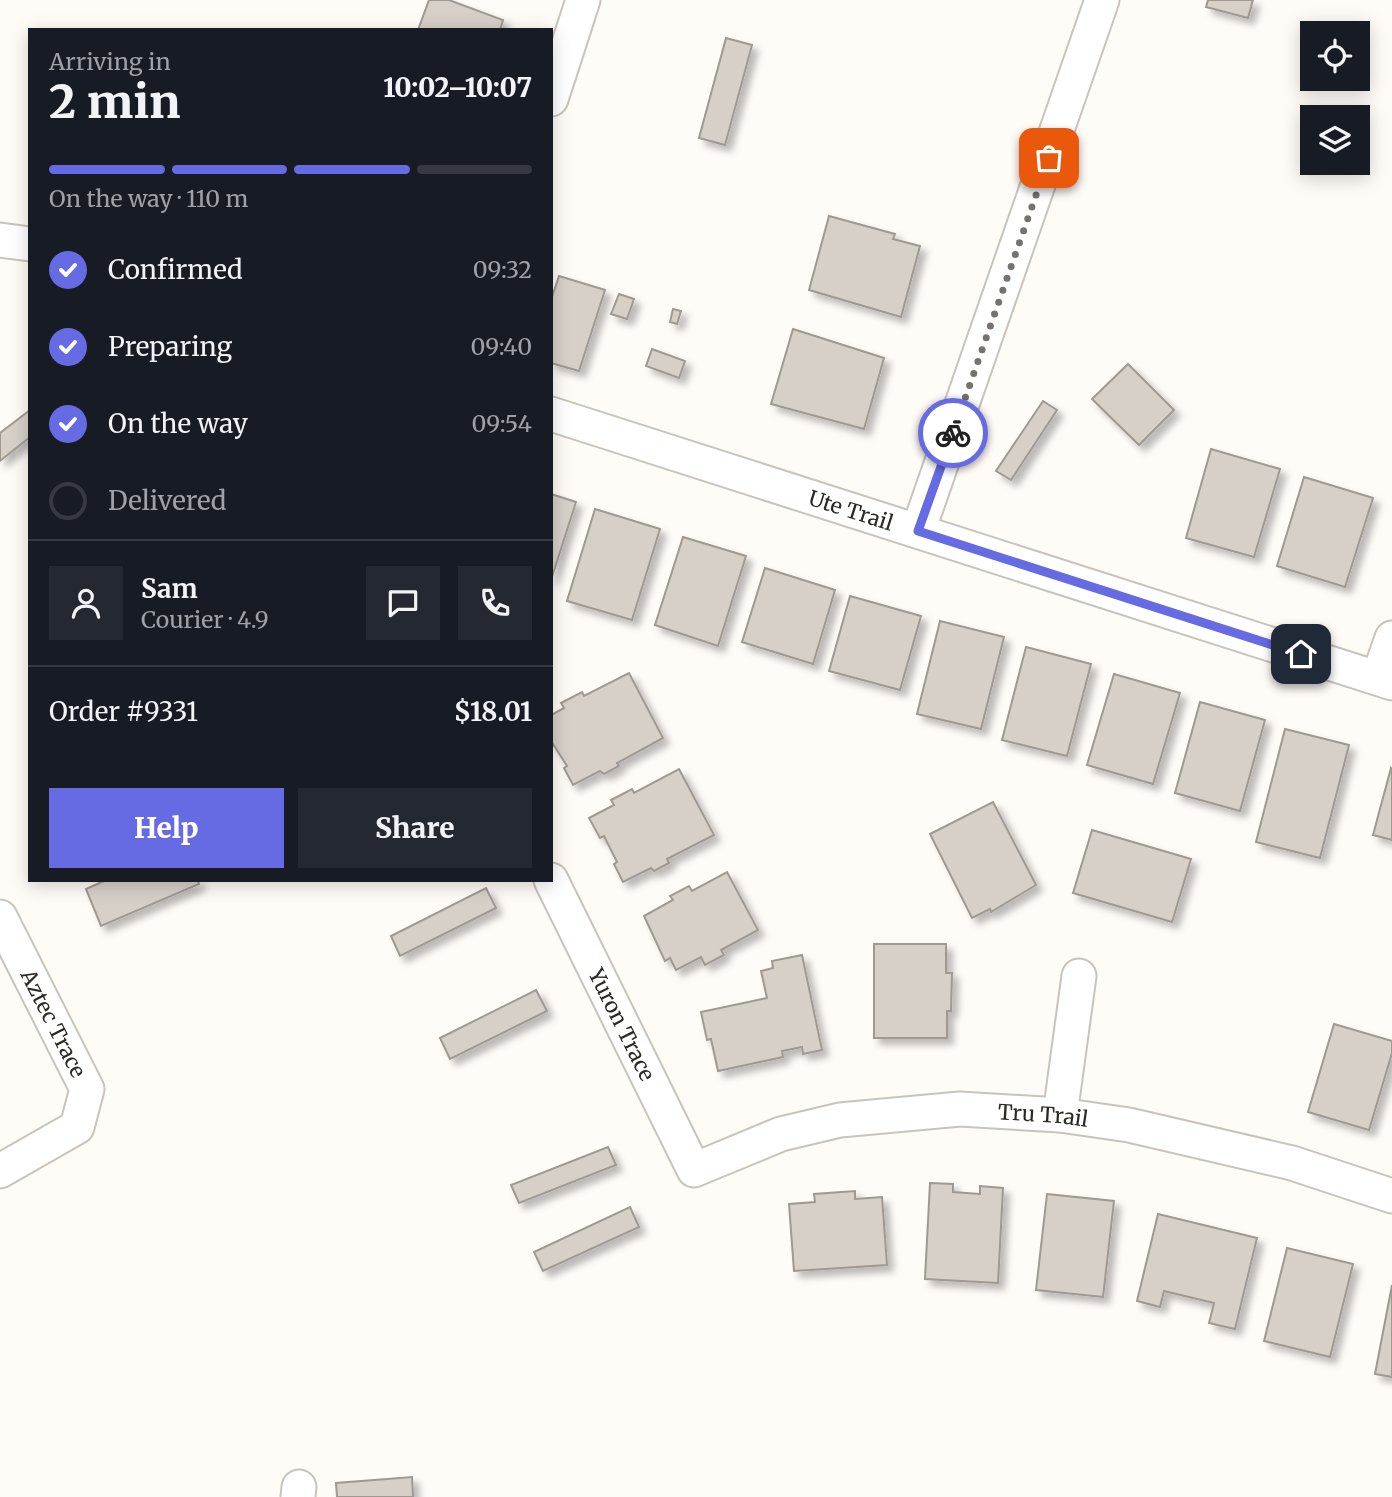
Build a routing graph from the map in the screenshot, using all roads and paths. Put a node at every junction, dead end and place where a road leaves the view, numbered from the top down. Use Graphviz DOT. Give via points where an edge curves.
graph roads {
  1 [pos="583,0"];
  2 [pos="1102,0"];
  3 [pos="553,93"];
  4 [pos="0,240"];
  5 [pos="28,244"];
  6 [pos="553,415"];
  7 [pos="918,531"];
  8 [pos="1392,638"];
  9 [pos="1385,681"];
  10 [pos="552,882"];
  11 [pos="0,917"];
  12 [pos="1079,976"];
  13 [pos="1060,1115"];
  14 [pos="694,1170"];
  15 [pos="0,1171"];
  16 [pos="1392,1196"];
  1 -- 3 [label="street"];
  2 -- 7 [label="street"];
  4 -- 5 [label="street"];
  6 -- 7 [label="street, Ute Trail"];
  7 -- 9 [label="street, Ute Trail"];
  8 -- 9 [label="street"];
  10 -- 14 [label="street, Yuron Trace"];
  11 -- 15 [label="street, Aztec Trace" via="87,1089 78,1127"];
  12 -- 13 [label="street"];
  13 -- 14 [label="street, Tru Trail" via="960,1109 840,1120 781,1133"];
  13 -- 16 [label="street, Tru Trail" via="1129,1125 1292,1163"];
}
